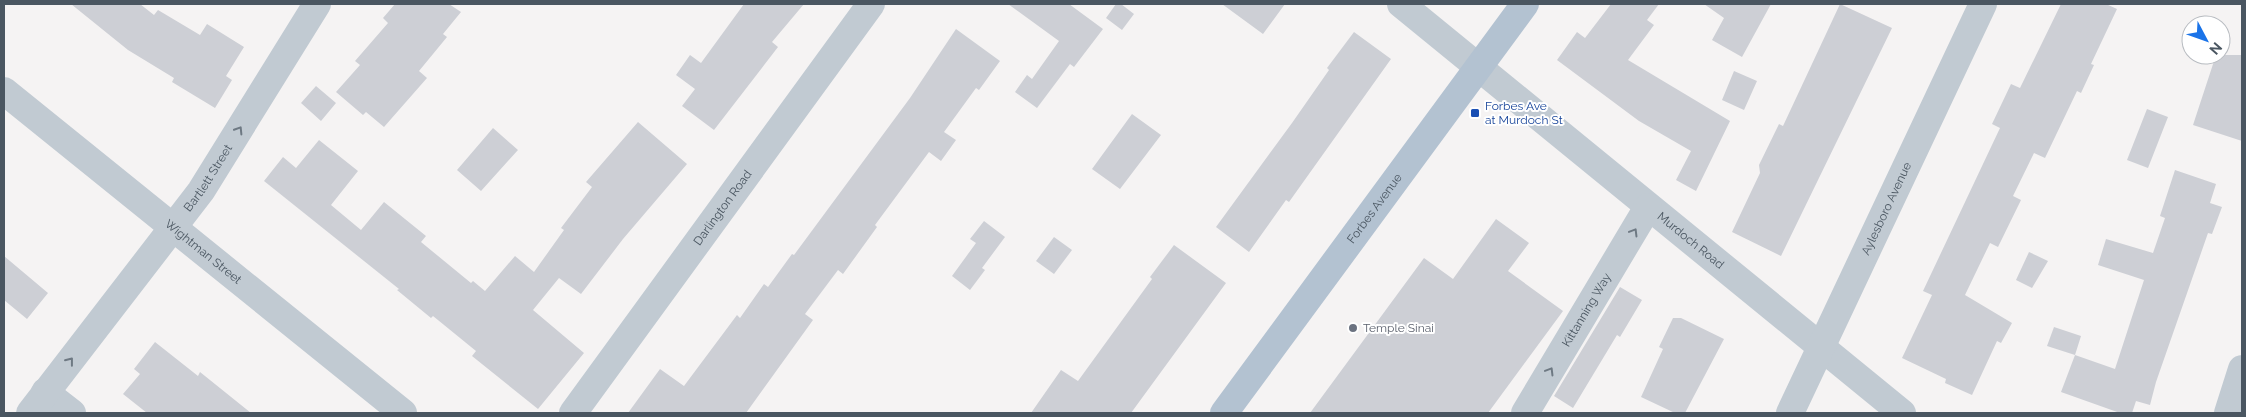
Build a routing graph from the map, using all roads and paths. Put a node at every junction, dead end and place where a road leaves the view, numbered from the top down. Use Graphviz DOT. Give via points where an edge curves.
graph roads {
  1 [pos="317,4"];
  2 [pos="872,4"];
  3 [pos="1401,4"];
  4 [pos="1524,4"];
  5 [pos="1983,4"];
  6 [pos="1479,66"];
  7 [pos="4,91"];
  8 [pos="1648,207"];
  9 [pos="174,229"];
  10 [pos="1822,348"];
  11 [pos="2242,369"];
  12 [pos="37,403"];
  13 [pos="72,413"];
  14 [pos="402,413"];
  15 [pos="573,413"];
  16 [pos="1224,413"];
  17 [pos="1525,413"];
  18 [pos="1790,413"];
  19 [pos="1902,413"];
  20 [pos="2228,413"];
  9 -- 1 [label="street, Bartlett Street, one-way"];
  2 -- 15 [label="street, Darlington Road"];
  3 -- 6 [label="street, Murdoch Road"];
  4 -- 6 [label="main road, Forbes Avenue"];
  5 -- 10 [label="street, Aylesboro Avenue"];
  6 -- 8 [label="street, Murdoch Road"];
  6 -- 16 [label="main road, Forbes Avenue"];
  7 -- 9 [label="street, Wightman Street"];
  8 -- 10 [label="street, Murdoch Road"];
  17 -- 8 [label="street, Kittanning Way, one-way"];
  12 -- 9 [label="street, Bartlett Street, one-way"];
  9 -- 14 [label="street, Wightman Street"];
  10 -- 18 [label="street, Aylesboro Avenue"];
  10 -- 19 [label="street, Murdoch Road"];
  11 -- 20 [label="street"];
  12 -- 13 [label="street"];
}
